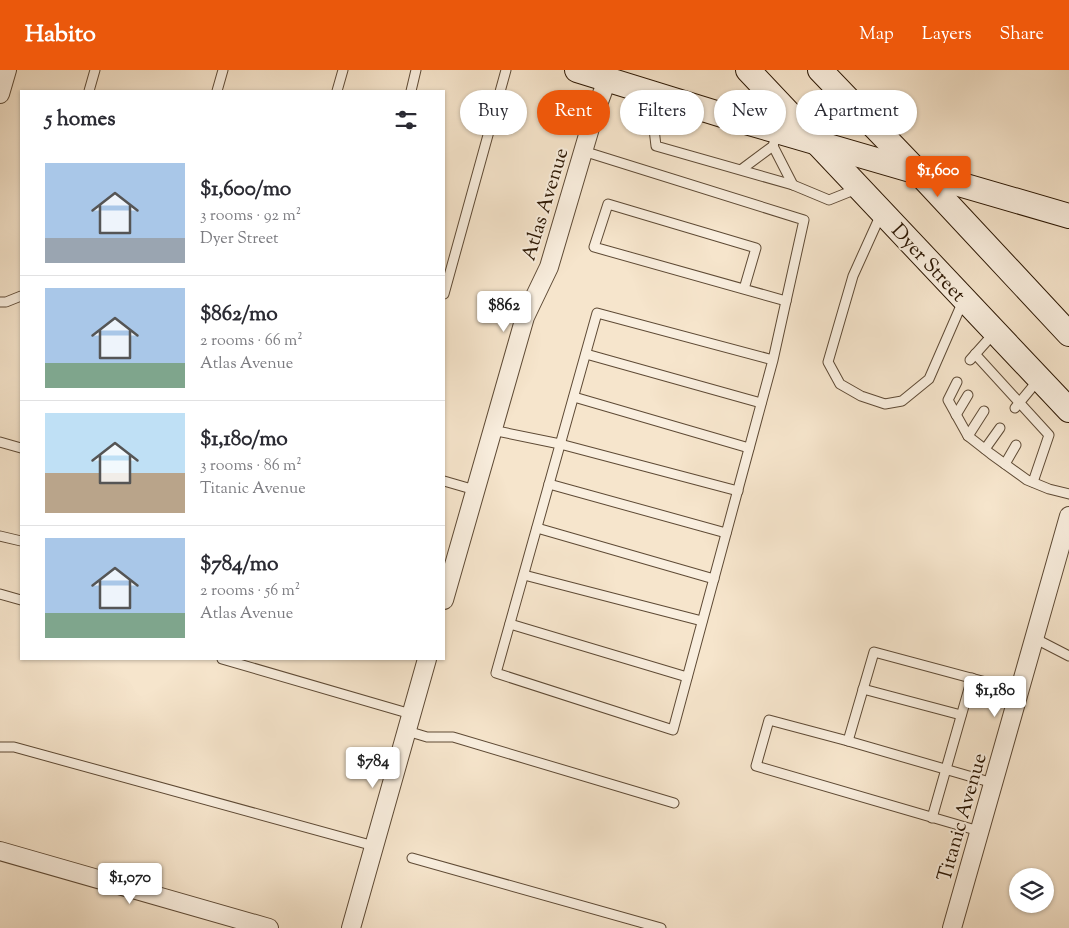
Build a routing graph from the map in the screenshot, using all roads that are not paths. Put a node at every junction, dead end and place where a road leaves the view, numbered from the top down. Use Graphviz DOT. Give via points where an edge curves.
graph roads {
  1 [pos="7,70"];
  2 [pos="96,70"];
  3 [pos="223,70"];
  4 [pos="343,70"];
  5 [pos="416,70"];
  6 [pos="506,70"];
  7 [pos="577,70"];
  8 [pos="748,70"];
  9 [pos="820,70"];
  10 [pos="608,75"];
  11 [pos="89,90"];
  12 [pos="217,90"];
  13 [pos="337,90"];
  14 [pos="411,90"];
  15 [pos="643,90"];
  16 [pos="0,94"];
  17 [pos="704,113"];
  18 [pos="655,135"];
  19 [pos="775,139"];
  20 [pos="817,143"];
  21 [pos="583,151"];
  22 [pos="742,169"];
  23 [pos="917,171"];
  24 [pos="793,185"];
  25 [pos="860,188"];
  26 [pos="883,212"];
  27 [pos="1069,216"];
  28 [pos="445,290"];
  29 [pos="744,290"];
  30 [pos="20,296"];
  31 [pos="964,298"];
  32 [pos="786,301"];
  33 [pos="0,302"];
  34 [pos="995,331"];
  35 [pos="1069,334"];
  36 [pos="586,354"];
  37 [pos="773,360"];
  38 [pos="1039,378"];
  39 [pos="957,382"];
  40 [pos="968,395"];
  41 [pos="574,397"];
  42 [pos="761,403"];
  43 [pos="1018,405"];
  44 [pos="984,410"];
  45 [pos="1069,410"];
  46 [pos="956,415"];
  47 [pos="1000,428"];
  48 [pos="492,430"];
  49 [pos="968,436"];
  50 [pos="0,442"];
  51 [pos="560,444"];
  52 [pos="1016,444"];
  53 [pos="20,448"];
  54 [pos="749,448"];
  55 [pos="984,449"];
  56 [pos="1005,464"];
  57 [pos="445,480"];
  58 [pos="1033,482"];
  59 [pos="549,484"];
  60 [pos="475,490"];
  61 [pos="738,491"];
  62 [pos="1069,494"];
  63 [pos="1068,526"];
  64 [pos="537,528"];
  65 [pos="726,533"];
  66 [pos="0,536"];
  67 [pos="20,541"];
  68 [pos="448,572"];
  69 [pos="524,576"];
  70 [pos="714,578"];
  71 [pos="445,593"];
  72 [pos="0,594"];
  73 [pos="20,600"];
  74 [pos="702,621"];
  75 [pos="510,624"];
  76 [pos="1034,638"];
  77 [pos="1069,656"];
  78 [pos="225,660"];
  79 [pos="427,660"];
  80 [pos="687,677"];
  81 [pos="972,678"];
  82 [pos="863,689"];
  83 [pos="1019,691"];
  84 [pos="412,714"];
  85 [pos="961,715"];
  86 [pos="407,731"];
  87 [pos="848,740"];
  88 [pos="0,747"];
  89 [pos="946,769"];
  90 [pos="993,783"];
  91 [pos="674,803"];
  92 [pos="932,818"];
  93 [pos="979,831"];
  94 [pos="374,846"];
  95 [pos="0,851"];
  96 [pos="412,858"];
  97 [pos="269,928"];
  98 [pos="351,928"];
  99 [pos="661,928"];
  100 [pos="952,928"];
  1 -- 16 [label="street"];
  2 -- 11 [label="lane"];
  3 -- 12 [label="lane"];
  4 -- 13 [label="lane"];
  5 -- 14 [label="lane"];
  6 -- 28 [label="lane"];
  7 -- 10 [label="main road"];
  8 -- 20 [label="main road, Dyer Street"];
  9 -- 23 [label="main road"];
  10 -- 15 [label="main road"];
  10 -- 21 [label="street, Atlas Avenue"];
  17 -- 19 [label="main road"];
  18 -- 22 [label="lane" via="656,146"];
  19 -- 20 [label="main road"];
  19 -- 22 [label="lane"];
  19 -- 24 [label="lane"];
  20 -- 23 [label="main road"];
  20 -- 25 [label="main road, Dyer Street"];
  21 -- 32 [label="lane" via="804,220"];
  21 -- 48 [label="street, Atlas Avenue" via="548,267 525,317"];
  22 -- 24 [label="lane"];
  23 -- 27 [label="main road"];
  23 -- 35 [label="main road"];
  24 -- 25 [label="lane" via="829,200"];
  25 -- 26 [label="main road, Dyer Street"];
  26 -- 31 [label="main road, Dyer Street"];
  26 -- 31 [label="lane" via="853,276 828,362 840,384 885,404 902,401 929,379"];
  29 -- 29 [label="lane" via="594,247 608,204 756,248"];
  29 -- 32 [label="lane"];
  30 -- 33 [label="lane"];
  31 -- 34 [label="main road, Dyer Street"];
  32 -- 37 [label="lane"];
  34 -- 38 [label="main road, Dyer Street"];
  34 -- 43 [label="lane" via="973,357"];
  36 -- 37 [label="lane" via="597,313"];
  36 -- 41 [label="lane"];
  36 -- 42 [label="lane"];
  37 -- 42 [label="lane"];
  38 -- 43 [label="lane"];
  38 -- 45 [label="main road, Dyer Street"];
  39 -- 46 [label="lane" via="948,400"];
  40 -- 46 [label="lane"];
  41 -- 51 [label="lane"];
  41 -- 54 [label="lane"];
  42 -- 54 [label="lane"];
  43 -- 58 [label="lane" via="1049,435"];
  44 -- 49 [label="lane"];
  46 -- 49 [label="lane"];
  47 -- 55 [label="lane"];
  48 -- 51 [label="lane"];
  48 -- 60 [label="street, Atlas Avenue"];
  49 -- 55 [label="lane"];
  50 -- 53 [label="lane"];
  51 -- 59 [label="lane"];
  51 -- 61 [label="lane"];
  52 -- 56 [label="lane"];
  54 -- 61 [label="lane"];
  55 -- 56 [label="lane"];
  56 -- 58 [label="lane"];
  57 -- 60 [label="lane"];
  58 -- 62 [label="lane"];
  59 -- 64 [label="lane"];
  59 -- 65 [label="lane"];
  60 -- 68 [label="street, Atlas Avenue"];
  61 -- 65 [label="lane"];
  63 -- 76 [label="street, Titanic Avenue"];
  64 -- 69 [label="lane"];
  64 -- 70 [label="lane"];
  65 -- 70 [label="lane"];
  66 -- 67 [label="lane"];
  68 -- 71 [label="street, Atlas Avenue"];
  69 -- 74 [label="lane"];
  69 -- 75 [label="lane"];
  70 -- 74 [label="lane"];
  72 -- 73 [label="lane"];
  74 -- 80 [label="lane"];
  75 -- 80 [label="lane"];
  75 -- 80 [label="lane" via="496,673 673,730"];
  76 -- 77 [label="lane"];
  76 -- 83 [label="street, Titanic Avenue"];
  78 -- 84 [label="lane"];
  79 -- 84 [label="street"];
  81 -- 82 [label="lane" via="874,652"];
  81 -- 83 [label="lane"];
  81 -- 85 [label="lane"];
  82 -- 85 [label="lane"];
  82 -- 87 [label="lane"];
  83 -- 90 [label="street, Titanic Avenue"];
  84 -- 86 [label="street"];
  85 -- 89 [label="lane"];
  86 -- 91 [label="lane" via="427,737 453,737"];
  86 -- 94 [label="street"];
  87 -- 89 [label="lane"];
  87 -- 92 [label="lane" via="769,720 756,766"];
  88 -- 94 [label="lane" via="14,747"];
  89 -- 90 [label="lane"];
  89 -- 92 [label="lane"];
  90 -- 93 [label="street, Titanic Avenue"];
  92 -- 93 [label="lane"];
  93 -- 100 [label="street, Titanic Avenue"];
  94 -- 98 [label="street"];
  95 -- 97 [label="street"];
  96 -- 99 [label="lane"];
}
